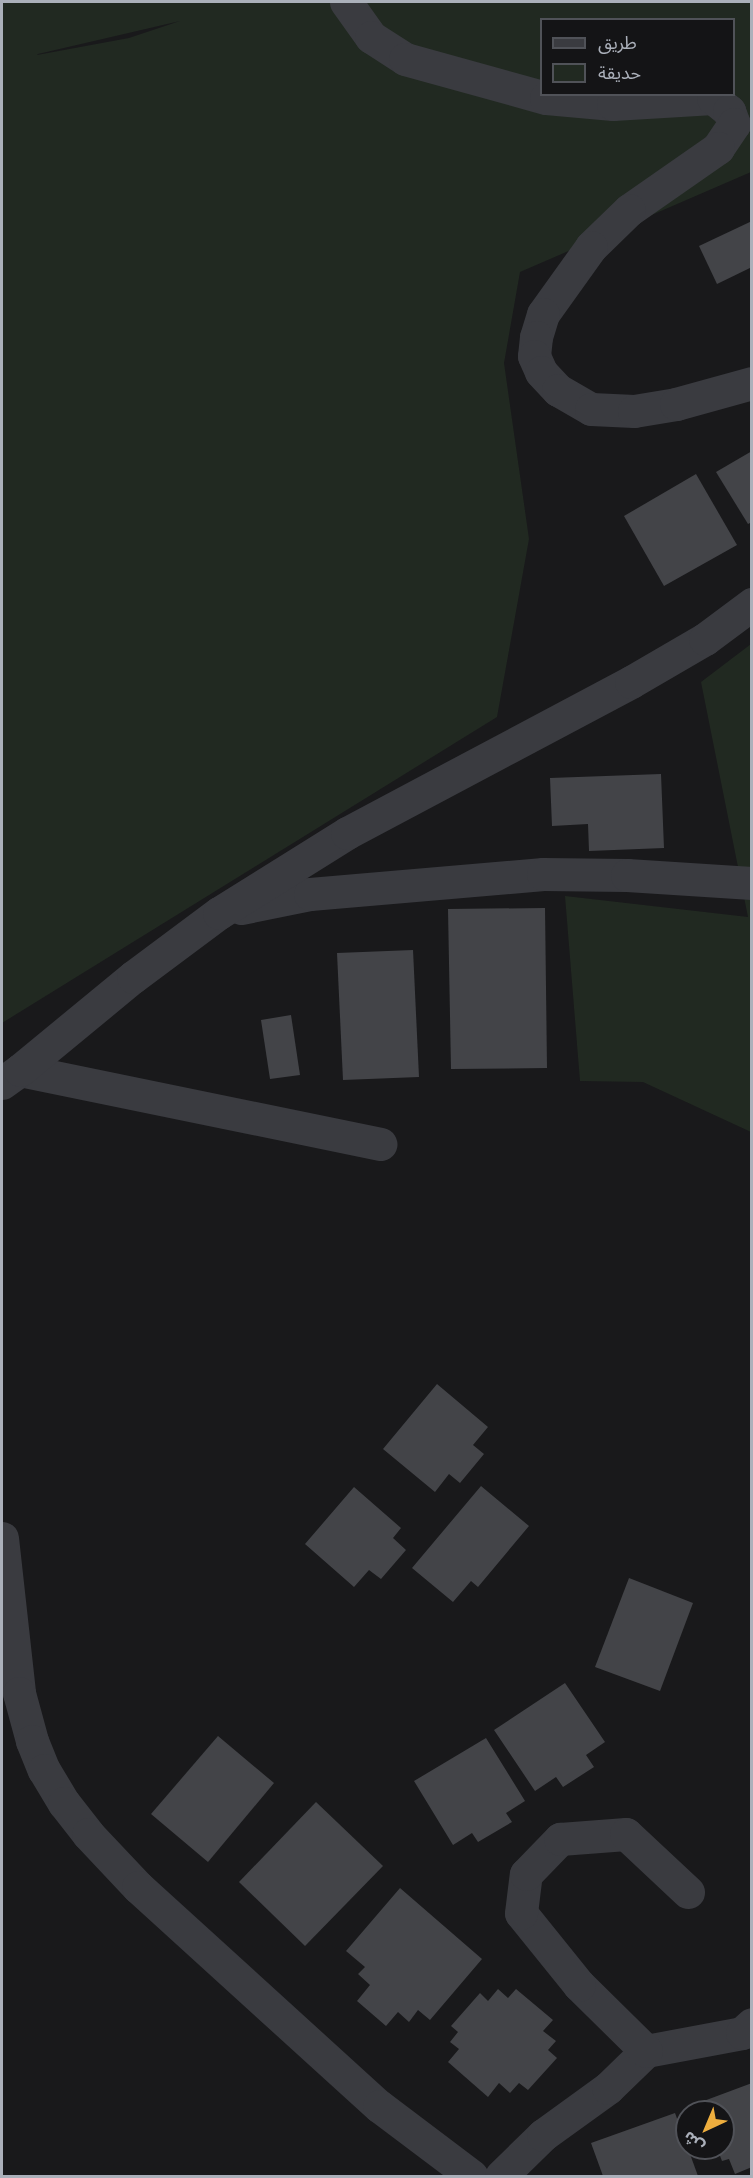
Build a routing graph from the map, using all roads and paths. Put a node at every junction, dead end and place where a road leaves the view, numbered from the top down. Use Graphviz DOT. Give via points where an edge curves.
graph roads {
  1 [pos="346,2"];
  2 [pos="752,383"];
  3 [pos="752,604"];
  4 [pos="752,883"];
  5 [pos="219,913"];
  6 [pos="11,1077"];
  7 [pos="380,1144"];
  8 [pos="2,1538"];
  9 [pos="688,1892"];
  10 [pos="752,2024"];
  11 [pos="646,2050"];
  12 [pos="472,2176"];
  13 [pos="501,2176"];
  1 -- 2 [label="street" via="370,37 405,58 546,98 614,104 713,98 729,111 734,124 718,148 629,210 591,247 543,314 534,356 541,372 558,390 591,409 634,411"];
  3 -- 5 [label="street" via="705,639 632,682 347,833"];
  4 -- 5 [label="street" via="543,874 310,894"];
  5 -- 6 [label="street"];
  6 -- 7 [label="street"];
  8 -- 12 [label="street" via="19,1694 32,1741 64,1803 138,1887 379,2106"];
  9 -- 11 [label="street" via="626,1834 560,1839 525,1875 521,1913 579,1985"];
  10 -- 11 [label="street" via="742,2032"];
  11 -- 13 [label="street" via="608,2088 543,2135"];
}
